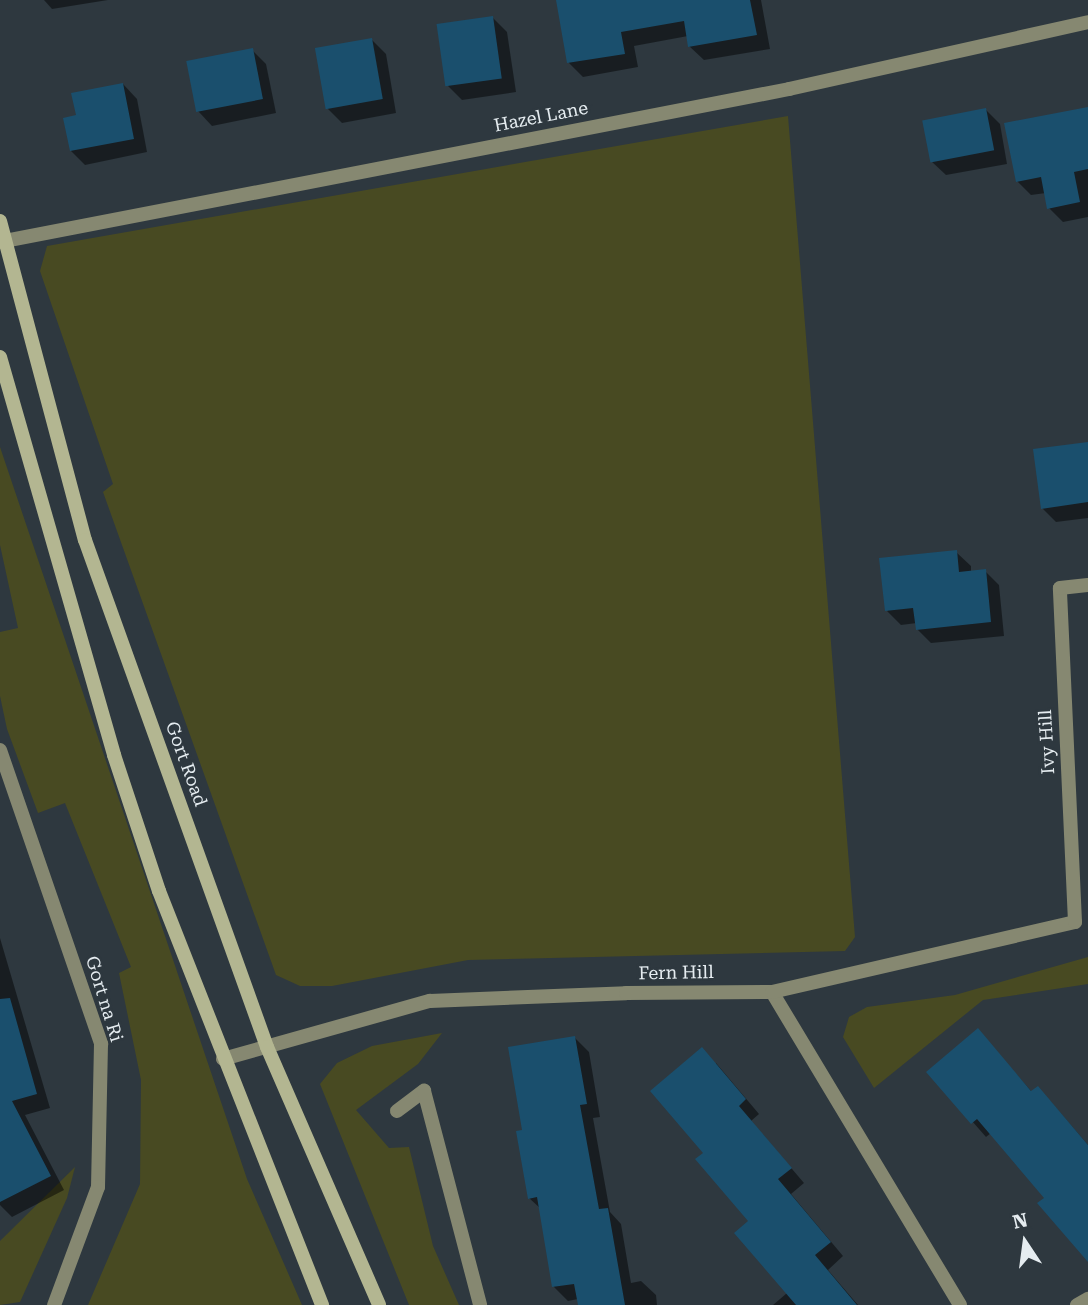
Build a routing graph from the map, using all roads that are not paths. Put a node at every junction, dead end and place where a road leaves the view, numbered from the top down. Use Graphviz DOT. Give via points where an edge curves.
graph roads {
  1 [pos="1088,22"];
  2 [pos="0,221"];
  3 [pos="2,242"];
  4 [pos="0,357"];
  5 [pos="1088,585"];
  6 [pos="0,750"];
  7 [pos="1081,920"];
  8 [pos="772,992"];
  9 [pos="267,1047"];
  10 [pos="223,1059"];
  11 [pos="397,1111"];
  12 [pos="1088,1299"];
  13 [pos="54,1305"];
  14 [pos="322,1305"];
  15 [pos="379,1305"];
  16 [pos="480,1305"];
  17 [pos="960,1305"];
  18 [pos="1077,1305"];
  1 -- 3 [label="street, Hazel Lane" via="789,89"];
  2 -- 3 [label="main road, Gort Road"];
  3 -- 9 [label="main road, Gort Road" via="85,540"];
  4 -- 10 [label="main road" via="114,755 159,891"];
  5 -- 7 [label="street, Ivy Hill" via="1060,588"];
  6 -- 13 [label="street, Gort na Ri" via="101,1044 98,1187"];
  7 -- 8 [label="street, Ivy Hill"];
  8 -- 9 [label="street, Fern Hill" via="430,1001"];
  8 -- 17 [label="street"];
  9 -- 10 [label="street, Fern Hill"];
  9 -- 15 [label="main road, Gort Road"];
  10 -- 14 [label="main road"];
  11 -- 16 [label="street" via="424,1091"];
  12 -- 18 [label="street"];
}
